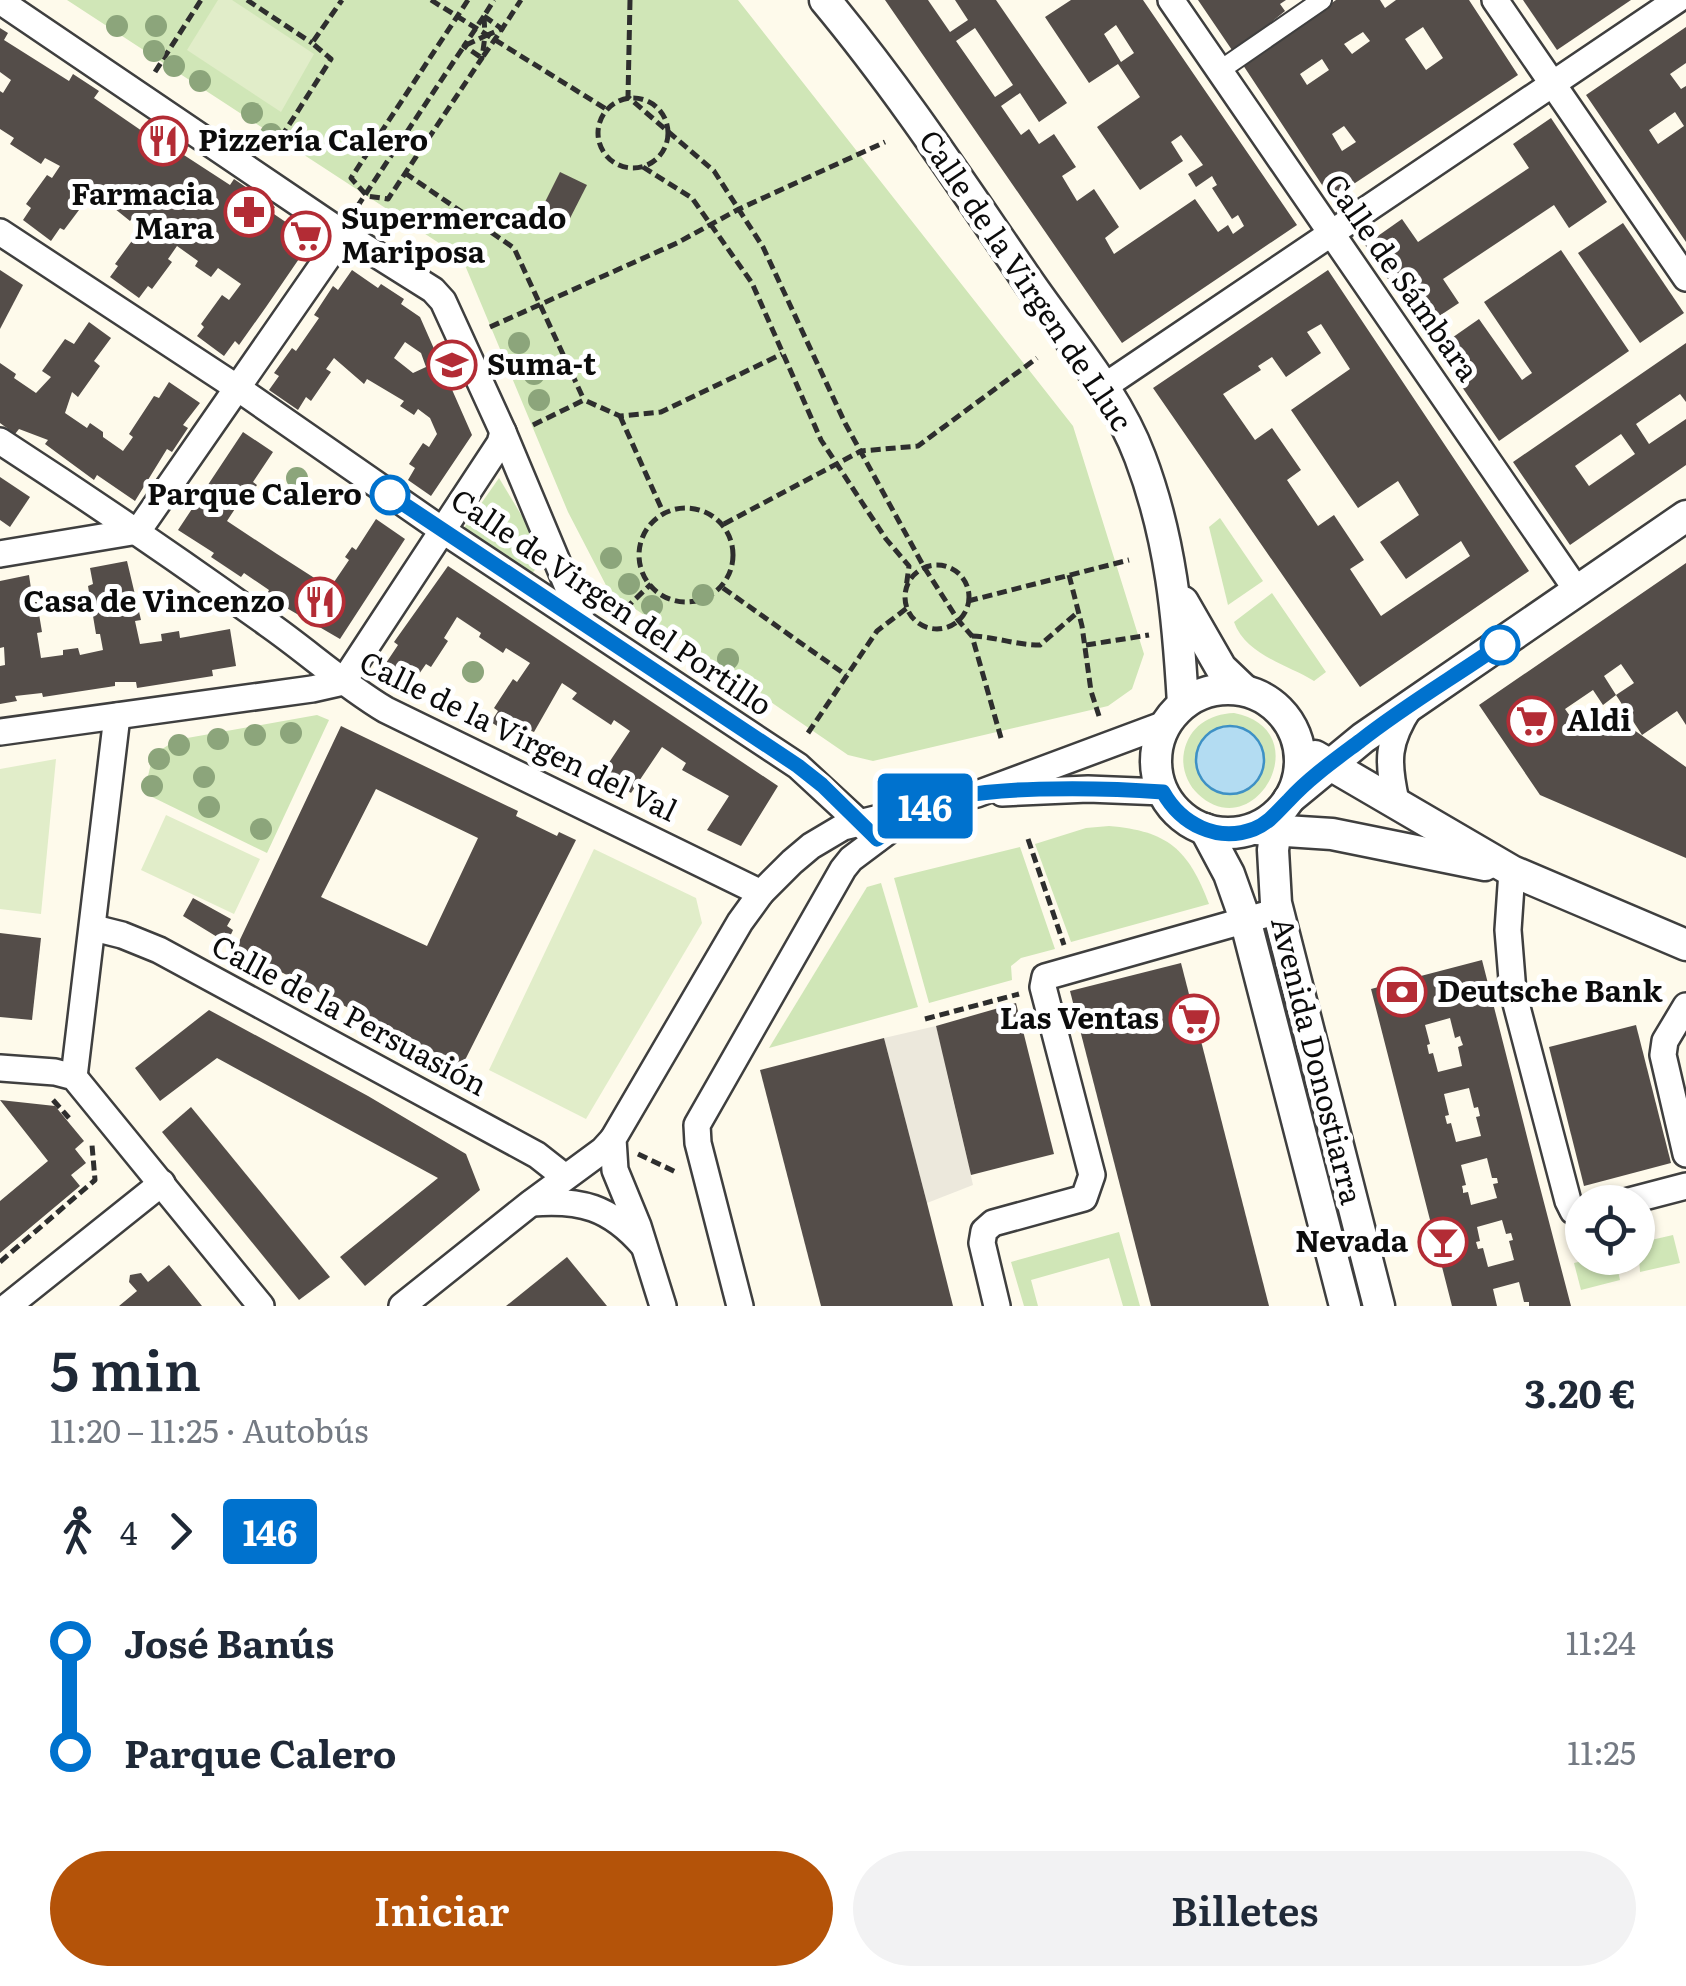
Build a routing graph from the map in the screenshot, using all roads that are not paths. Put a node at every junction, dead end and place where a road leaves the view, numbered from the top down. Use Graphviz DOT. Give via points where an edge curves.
graph roads {
  1 [pos="826,0"];
  2 [pos="1171,0"];
  3 [pos="1322,0"];
  4 [pos="1495,0"];
  5 [pos="1676,0"];
  6 [pos="0,1"];
  7 [pos="1219,71"];
  8 [pos="1552,84"];
  9 [pos="0,232"];
  10 [pos="344,234"];
  11 [pos="1331,234"];
  12 [pos="1686,278"];
  13 [pos="1102,388"];
  14 [pos="239,389"];
  15 [pos="503,432"];
  16 [pos="0,441"];
  17 [pos="1686,516"];
  18 [pos="442,530"];
  19 [pos="138,531"];
  20 [pos="0,554"];
  21 [pos="1175,586"];
  22 [pos="1578,592"];
  23 [pos="582,621"];
  24 [pos="342,682"];
  25 [pos="1243,690"];
  26 [pos="1410,706"];
  27 [pos="1174,714"];
  28 [pos="116,716"];
  29 [pos="0,732"];
  30 [pos="1363,738"];
  31 [pos="1298,745"];
  32 [pos="1332,764"];
  33 [pos="1163,792"];
  34 [pos="977,794"];
  35 [pos="1396,801"];
  36 [pos="1274,818"];
  37 [pos="1204,829"];
  38 [pos="868,830"];
  39 [pos="1512,872"];
  40 [pos="761,893"];
  41 [pos="1276,903"];
  42 [pos="1245,919"];
  43 [pos="94,928"];
  44 [pos="1686,945"];
  45 [pos="1686,1006"];
  46 [pos="0,1068"];
  47 [pos="74,1078"];
  48 [pos="613,1140"];
  49 [pos="1686,1154"];
  50 [pos="565,1177"];
  51 [pos="162,1183"];
  52 [pos="1686,1186"];
  53 [pos="1565,1190"];
  54 [pos="1655,1194"];
  55 [pos="530,1203"];
  56 [pos="646,1248"];
  57 [pos="8,1306"];
  58 [pos="262,1306"];
  59 [pos="402,1306"];
  60 [pos="663,1306"];
  61 [pos="740,1306"];
  62 [pos="997,1306"];
  63 [pos="1344,1306"];
  64 [pos="1379,1306"];
  1 -- 13 [label="street, Calle de la Virgen de Lluc"];
  2 -- 7 [label="street, Calle de Sámbara"];
  3 -- 7 [label="street"];
  4 -- 8 [label="street"];
  5 -- 8 [label="street"];
  6 -- 10 [label="street"];
  7 -- 11 [label="street, Calle de Sámbara"];
  8 -- 11 [label="street"];
  8 -- 12 [label="street"];
  9 -- 14 [label="street, Calle de Virgen del Portillo"];
  10 -- 14 [label="street"];
  10 -- 15 [label="street" via="443,300"];
  11 -- 13 [label="street"];
  11 -- 22 [label="street, Calle de Sámbara"];
  13 -- 21 [label="street, Calle de la Virgen de Lluc" via="1139,454"];
  14 -- 18 [label="street, Calle de Virgen del Portillo"];
  14 -- 19 [label="street"];
  15 -- 18 [label="street"];
  15 -- 23 [label="street"];
  16 -- 19 [label="street"];
  17 -- 22 [label="street"];
  18 -- 23 [label="street, Calle de Virgen del Portillo"];
  18 -- 24 [label="street"];
  19 -- 20 [label="street"];
  19 -- 24 [label="street"];
  21 -- 25 [label="street, Calle de la Virgen de Lluc" via="1214,658"];
  21 -- 27 [label="street, Calle de la Virgen de Lluc"];
  22 -- 26 [label="street"];
  23 -- 38 [label="street, Calle de Virgen del Portillo" via="798,766"];
  24 -- 28 [label="street, Calle de la Virgen del Val"];
  24 -- 40 [label="street, Calle de la Virgen del Val" via="386,710"];
  25 -- 27 [label="street" via="1211,690"];
  25 -- 31 [label="street" via="1272,703"];
  26 -- 30 [label="street"];
  26 -- 35 [label="street" via="1394,730 1389,754"];
  27 -- 33 [label="street" via="1156,754"];
  27 -- 34 [label="street"];
  28 -- 29 [label="street, Calle de la Virgen del Val"];
  28 -- 43 [label="street"];
  30 -- 31 [label="street"];
  30 -- 32 [label="street"];
  31 -- 32 [label="street"];
  31 -- 36 [label="street" via="1297,782"];
  32 -- 35 [label="street"];
  32 -- 36 [label="street"];
  33 -- 34 [label="street"];
  33 -- 37 [label="street" via="1182,816"];
  34 -- 38 [label="street" via="924,806"];
  35 -- 39 [label="street"];
  36 -- 37 [label="street" via="1230,833"];
  36 -- 39 [label="street"];
  36 -- 41 [label="street, Avenida Donostiarra"];
  37 -- 42 [label="street, Avenida Donostiarra"];
  38 -- 40 [label="street" via="810,846"];
  38 -- 61 [label="street" via="697,1125"];
  39 -- 44 [label="street"];
  39 -- 53 [label="street" via="1513,992"];
  40 -- 48 [label="street"];
  41 -- 42 [label="street"];
  41 -- 64 [label="street, Avenida Donostiarra"];
  42 -- 62 [label="street" via="1045,977 1092,1175 1084,1198 984,1231"];
  42 -- 63 [label="street, Avenida Donostiarra"];
  43 -- 47 [label="street"];
  43 -- 50 [label="street, Calle de la Persuasión" via="158,950 537,1155"];
  45 -- 49 [label="street" via="1663,1055"];
  46 -- 47 [label="street"];
  47 -- 51 [label="street"];
  48 -- 50 [label="street"];
  48 -- 56 [label="street" via="615,1170"];
  50 -- 55 [label="street"];
  51 -- 57 [label="street"];
  51 -- 58 [label="street"];
  52 -- 54 [label="street"];
  55 -- 56 [label="street" via="563,1200 601,1211"];
  55 -- 59 [label="street"];
  56 -- 60 [label="street"];
}
